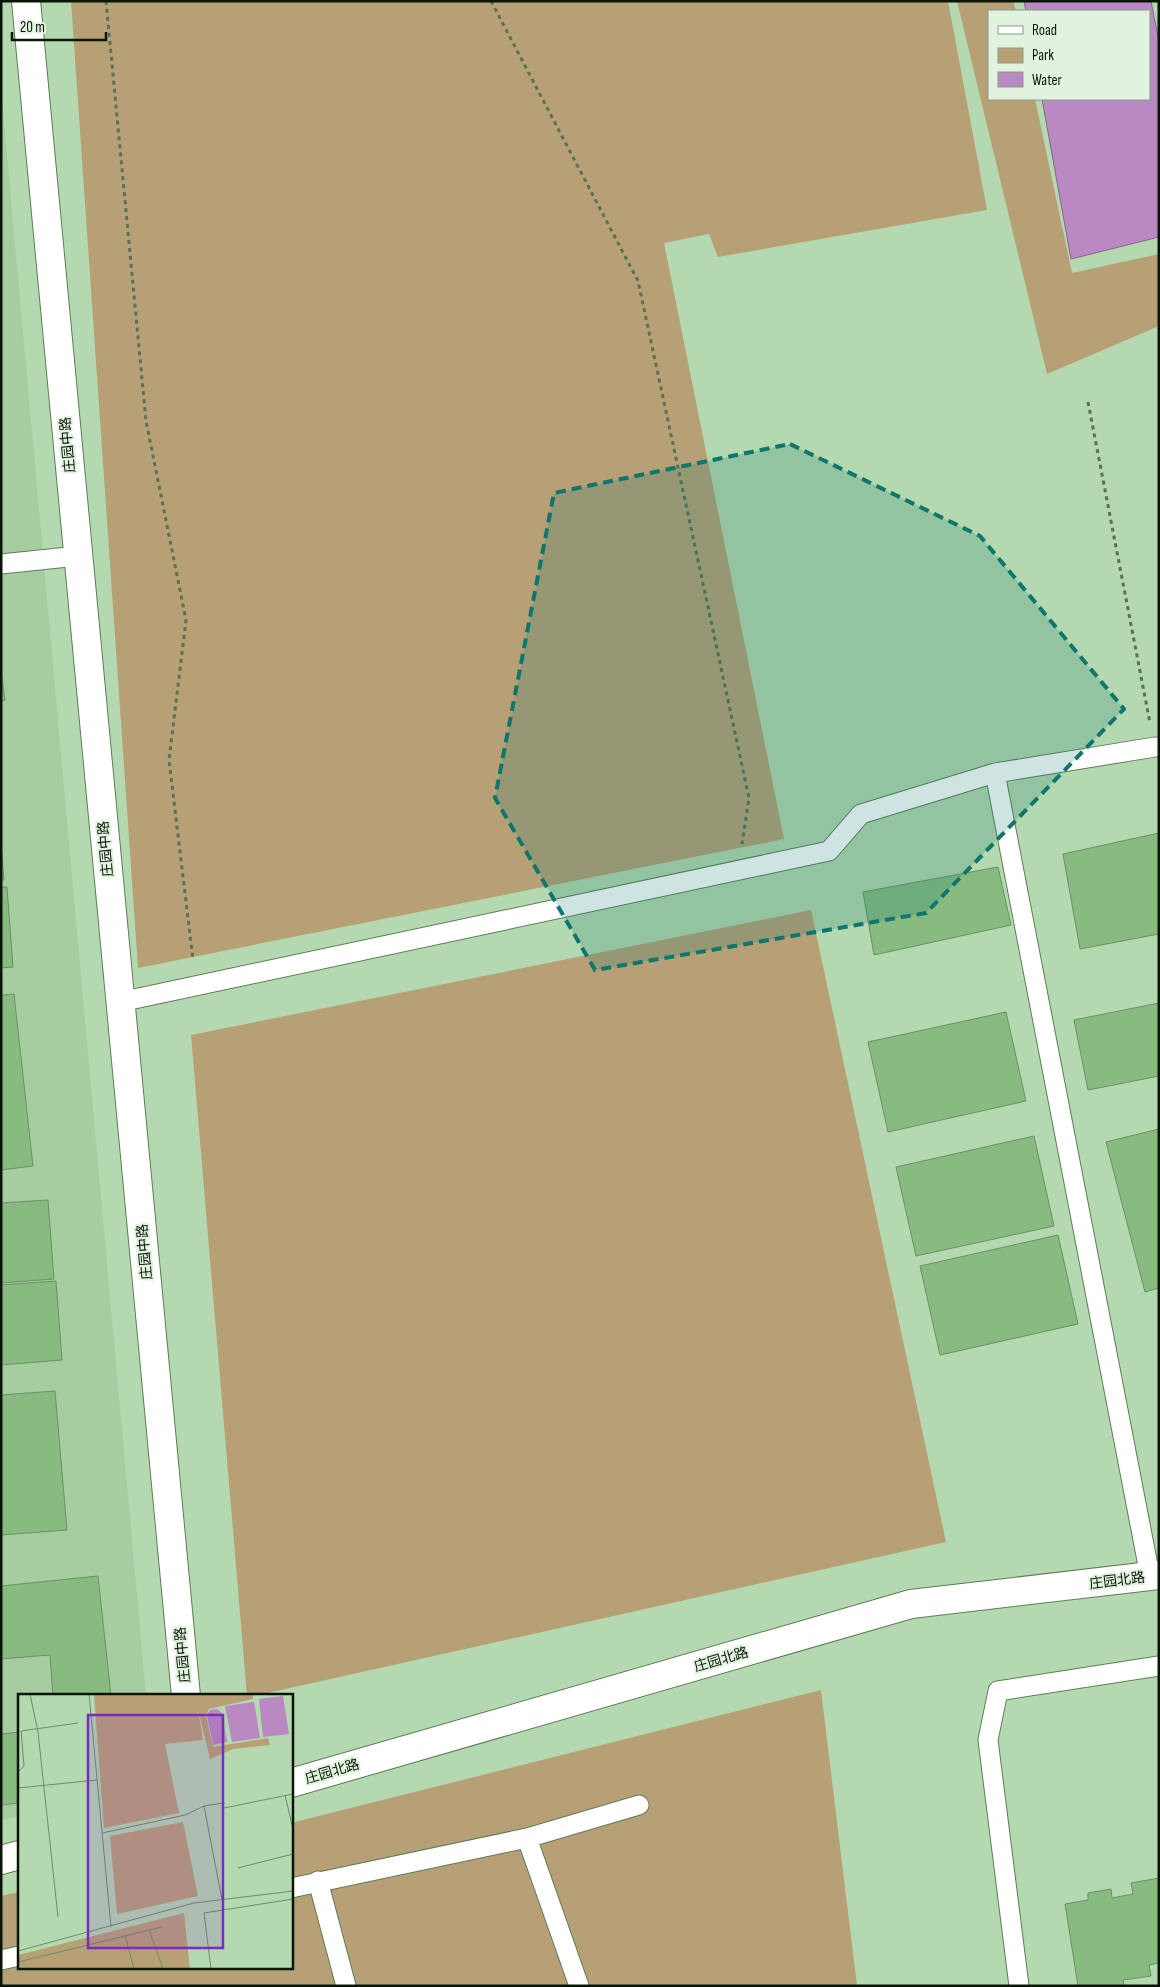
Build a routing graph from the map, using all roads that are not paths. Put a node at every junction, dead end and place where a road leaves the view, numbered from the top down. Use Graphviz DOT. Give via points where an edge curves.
graph roads {
  1 [pos="26,1"];
  2 [pos="78,556"];
  3 [pos="1,564"];
  4 [pos="1155,747"];
  5 [pos="996,773"];
  6 [pos="120,1002"];
  7 [pos="1154,1575"];
  8 [pos="1159,1666"];
  9 [pos="186,1694"];
  10 [pos="292,1782"];
  11 [pos="638,1805"];
  12 [pos="528,1838"];
  13 [pos="18,1855"];
  14 [pos="1,1860"];
  15 [pos="318,1881"];
  16 [pos="292,1888"];
  17 [pos="18,1956"];
  18 [pos="1,1960"];
  19 [pos="346,1986"];
  20 [pos="579,1986"];
  21 [pos="1019,1986"];
  1 -- 2 [label="street, 庄园中路"];
  2 -- 3 [label="lane"];
  2 -- 6 [label="street, 庄园中路"];
  4 -- 5 [label="lane"];
  5 -- 6 [label="lane" via="861,814 829,850"];
  5 -- 7 [label="lane"];
  6 -- 9 [label="street, 庄园中路"];
  7 -- 10 [label="street, 庄园北路" via="911,1604"];
  8 -- 21 [label="lane" via="998,1691 988,1740"];
  11 -- 12 [label="lane"];
  12 -- 15 [label="lane"];
  12 -- 20 [label="lane"];
  13 -- 14 [label="street"];
  15 -- 16 [label="lane"];
  15 -- 19 [label="lane"];
  17 -- 18 [label="lane"];
}
